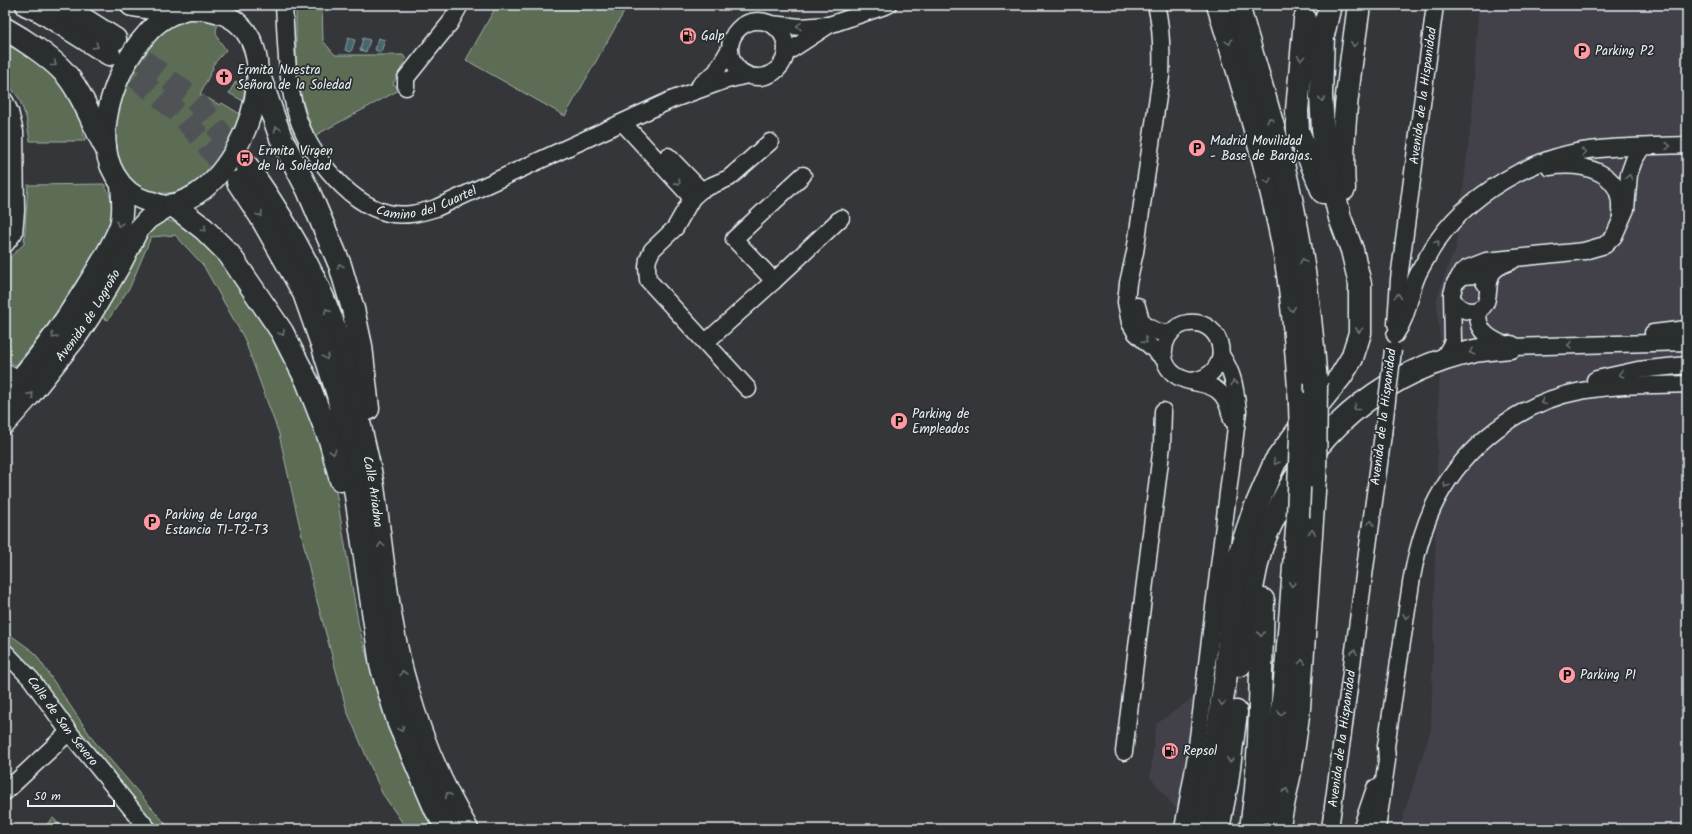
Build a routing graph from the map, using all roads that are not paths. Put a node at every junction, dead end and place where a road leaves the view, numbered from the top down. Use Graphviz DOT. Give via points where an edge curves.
graph roads {
  1 [pos="27,5"];
  2 [pos="61,5"];
  3 [pos="132,5"];
  4 [pos="237,5"];
  5 [pos="284,5"];
  6 [pos="460,5"];
  7 [pos="888,5"];
  8 [pos="1156,5"];
  9 [pos="1218,5"];
  10 [pos="1238,5"];
  11 [pos="1330,5"];
  12 [pos="1359,5"];
  13 [pos="1435,5"];
  14 [pos="201,7"];
  15 [pos="177,12"];
  16 [pos="1305,19"];
  17 [pos="240,24"];
  18 [pos="770,24"];
  19 [pos="829,25"];
  20 [pos="5,29"];
  21 [pos="729,50"];
  22 [pos="786,53"];
  23 [pos="258,73"];
  24 [pos="747,75"];
  25 [pos="406,87"];
  26 [pos="693,91"];
  27 [pos="5,101"];
  28 [pos="629,120"];
  29 [pos="770,142"];
  30 [pos="1687,145"];
  31 [pos="105,146"];
  32 [pos="1645,147"];
  33 [pos="10,163"];
  34 [pos="1520,171"];
  35 [pos="803,176"];
  36 [pos="121,186"];
  37 [pos="696,194"];
  38 [pos="171,206"];
  39 [pos="841,218"];
  40 [pos="1619,223"];
  41 [pos="5,245"];
  42 [pos="1352,250"];
  43 [pos="1135,252"];
  44 [pos="1521,258"];
  45 [pos="1458,279"];
  46 [pos="774,281"];
  47 [pos="1488,288"];
  48 [pos="1453,300"];
  49 [pos="1359,304"];
  50 [pos="1479,309"];
  51 [pos="1687,329"];
  52 [pos="1170,333"];
  53 [pos="706,342"];
  54 [pos="1394,342"];
  55 [pos="1687,342"];
  56 [pos="1609,344"];
  57 [pos="1511,347"];
  58 [pos="1221,355"];
  59 [pos="1164,359"];
  60 [pos="1442,360"];
  61 [pos="1687,364"];
  62 [pos="12,376"];
  63 [pos="1687,376"];
  64 [pos="1192,381"];
  65 [pos="1687,384"];
  66 [pos="1626,385"];
  67 [pos="748,389"];
  68 [pos="1580,391"];
  69 [pos="5,394"];
  70 [pos="1163,411"];
  71 [pos="5,424"];
  72 [pos="1236,435"];
  73 [pos="372,484"];
  74 [pos="1277,512"];
  75 [pos="1253,513"];
  76 [pos="5,652"];
  77 [pos="381,665"];
  78 [pos="1240,665"];
  79 [pos="69,732"];
  80 [pos="1386,746"];
  81 [pos="1124,752"];
  82 [pos="5,792"];
  83 [pos="148,829"];
  84 [pos="448,829"];
  85 [pos="467,829"];
  86 [pos="1182,829"];
  87 [pos="1199,829"];
  88 [pos="1218,829"];
  89 [pos="1251,829"];
  90 [pos="1261,829"];
  91 [pos="1278,829"];
  92 [pos="1330,829"];
  93 [pos="1361,829"];
  94 [pos="1377,829"];
  1 -- 2 [label="highway, one-way" via="112,47"];
  3 -- 15 [label="highway"];
  4 -- 17 [label="main road"];
  5 -- 28 [label="street, Camino del Cuartel" via="289,80 294,106 304,134 330,172 353,196 374,209 409,214 436,208"];
  6 -- 25 [label="street" via="450,23 406,78"];
  7 -- 19 [label="street"];
  8 -- 43 [label="street" via="1162,55 1161,76"];
  9 -- 90 [label="highway, one-way, bridge" via="1256,130 1279,226 1296,335 1300,403 1298,517 1282,708 1272,782"];
  91 -- 10 [label="highway, one-way, bridge" via="1291,767 1299,708 1316,478 1316,383 1311,323 1296,221"];
  11 -- 42 [label="highway, one-way" via="1323,35 1323,129 1336,203"];
  12 -- 42 [label="highway, one-way" via="1344,124 1342,162"];
  54 -- 13 [label="street, Avenida de la Hispanidad, one-way" via="1399,279"];
  14 -- 15 [label="main road"];
  14 -- 17 [label="main road"];
  15 -- 31 [label="main road" via="166,17 144,36 121,72 111,101"];
  16 -- 49 [label="highway, one-way" via="1297,111 1298,131 1326,201"];
  17 -- 23 [label="main road, Avenida de Logroño" via="255,52"];
  19 -- 18 [label="street, one-way"];
  18 -- 21 [label="street" via="760,21 742,26 735,32"];
  18 -- 22 [label="street" via="783,36"];
  19 -- 22 [label="street"];
  20 -- 31 [label="highway, one-way" via="23,39 63,71 83,100"];
  21 -- 24 [label="street" via="735,65"];
  21 -- 26 [label="street, Camino del Cuartel" via="716,72"];
  22 -- 24 [label="street" via="780,66 767,76"];
  23 -- 38 [label="main road, Avenida de Logroño" via="256,99 235,152 215,178 198,194"];
  73 -- 23 [label="highway, one-way" via="372,443 361,346 353,308 324,226 281,138"];
  24 -- 26 [label="street, Camino del Cuartel" via="723,80"];
  26 -- 28 [label="street, Camino del Cuartel"];
  27 -- 33 [label="street" via="13,122"];
  28 -- 37 [label="street"];
  29 -- 37 [label="street" via="729,178"];
  32 -- 30 [label="street, one-way"];
  31 -- 36 [label="main road" via="112,171"];
  34 -- 32 [label="street, one-way" via="1557,157 1597,149"];
  40 -- 32 [label="street, one-way" via="1626,209 1629,174 1634,160"];
  33 -- 41 [label="street" via="16,224 14,233"];
  34 -- 40 [label="street" via="1579,166 1600,172 1609,178 1617,190 1620,202"];
  54 -- 34 [label="street, one-way" via="1403,324 1417,276 1433,248 1470,205 1491,188"];
  35 -- 46 [label="street" via="734,239"];
  36 -- 38 [label="main road" via="142,199"];
  36 -- 62 [label="main road, Avenida de Logroño, one-way" via="123,210 120,225 97,270 36,361"];
  37 -- 53 [label="street" via="675,228 652,250 646,267 648,280"];
  71 -- 38 [label="main road, Avenida de Logroño, one-way" via="75,340 122,264 138,230 148,219"];
  38 -- 77 [label="highway, one-way" via="204,229 229,254 282,332 307,381 330,440 347,504 363,614"];
  39 -- 46 [label="street"];
  40 -- 44 [label="street" via="1614,236 1598,248"];
  42 -- 49 [label="highway" via="1360,284"];
  43 -- 52 [label="street" via="1138,315 1142,324 1149,328"];
  43 -- 59 [label="street, one-way" via="1127,296 1130,323 1136,333"];
  44 -- 45 [label="street" via="1475,264 1462,272"];
  44 -- 47 [label="street" via="1505,263 1494,271"];
  45 -- 47 [label="street" via="1469,274 1475,275 1481,277"];
  45 -- 48 [label="street" via="1452,289"];
  46 -- 53 [label="street"];
  47 -- 50 [label="street" via="1488,300"];
  48 -- 50 [label="street" via="1467,311"];
  48 -- 60 [label="street" via="1453,342"];
  49 -- 75 [label="highway, one-way" via="1360,334 1352,358 1275,462"];
  50 -- 57 [label="street" via="1481,329 1488,337"];
  51 -- 56 [label="street" via="1642,334"];
  52 -- 58 [label="street" via="1188,323 1209,328 1220,345"];
  52 -- 59 [label="street" via="1163,349"];
  53 -- 67 [label="street"];
  92 -- 54 [label="street, Avenida de la Hispanidad, one-way, bridge"];
  55 -- 56 [label="street"];
  56 -- 57 [label="street, one-way"];
  57 -- 60 [label="highway, one-way" via="1476,351"];
  58 -- 64 [label="street" via="1219,364 1213,372 1202,379"];
  72 -- 58 [label="street, one-way" via="1238,411 1235,387 1230,368"];
  59 -- 64 [label="street" via="1175,375"];
  60 -- 74 [label="highway, one-way" via="1382,389 1331,430 1310,455"];
  61 -- 68 [label="street, one-way" via="1638,370 1597,379"];
  62 -- 69 [label="main road, Avenida de Logroño"];
  63 -- 66 [label="street" via="1641,380"];
  64 -- 72 [label="street" via="1217,390 1228,402"];
  65 -- 66 [label="street"];
  66 -- 68 [label="street"];
  68 -- 80 [label="street, one-way" via="1543,402 1492,432 1461,464 1437,500 1423,532 1413,570"];
  70 -- 81 [label="street" via="1162,444"];
  72 -- 86 [label="street" via="1195,762"];
  73 -- 77 [label="highway, Calle Ariadna, one-way" via="351,386 325,307 298,246 270,200 242,174 261,217 304,293 338,395 350,455"];
  85 -- 73 [label="highway, Calle Ariadna, one-way" via="449,798 425,746 406,688 393,629"];
  74 -- 78 [label="highway" via="1260,552"];
  74 -- 89 [label="highway, one-way" via="1266,561 1262,608 1259,741"];
  75 -- 78 [label="highway" via="1243,605"];
  75 -- 87 [label="highway, one-way" via="1238,558 1226,674 1215,749"];
  76 -- 79 [label="street, Calle de San Severo" via="32,679"];
  77 -- 84 [label="highway, Calle Ariadna, one-way" via="399,724 436,810"];
  78 -- 88 [label="highway, one-way" via="1228,776"];
  79 -- 82 [label="street"];
  79 -- 83 [label="street, Calle de San Severo"];
  80 -- 93 [label="street"];
  80 -- 94 [label="street" via="1387,760"];
}
